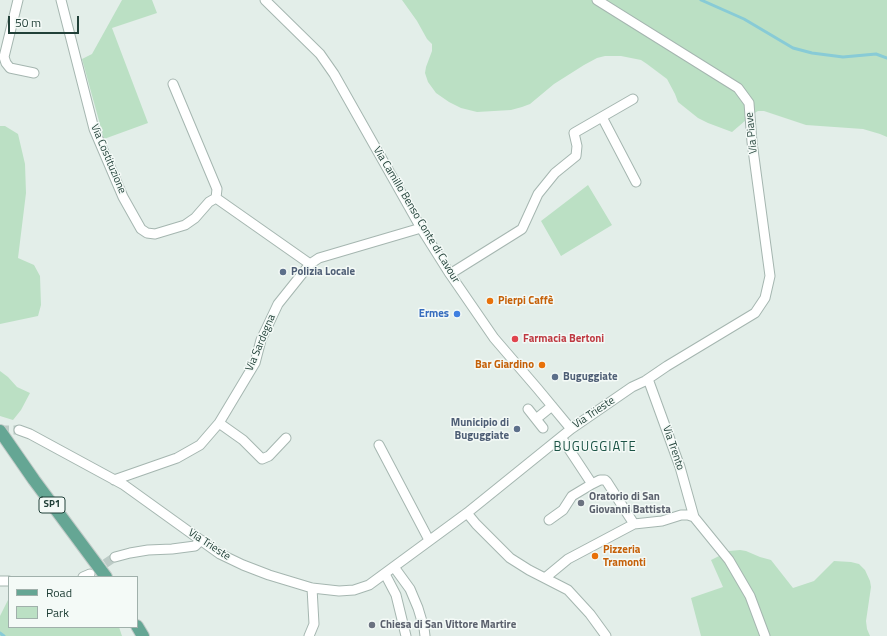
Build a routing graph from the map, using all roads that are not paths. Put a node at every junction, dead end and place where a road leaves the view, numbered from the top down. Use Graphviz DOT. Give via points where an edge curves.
graph roads {
  1 [pos="18,0"];
  2 [pos="61,0"];
  3 [pos="265,0"];
  4 [pos="597,0"];
  5 [pos="34,73"];
  6 [pos="173,84"];
  7 [pos="633,99"];
  8 [pos="602,116"];
  9 [pos="636,182"];
  10 [pos="216,198"];
  11 [pos="421,228"];
  12 [pos="310,264"];
  13 [pos="450,274"];
  14 [pos="766,298"];
  15 [pos="648,380"];
  16 [pos="552,406"];
  17 [pos="528,409"];
  18 [pos="536,419"];
  19 [pos="219,423"];
  20 [pos="543,428"];
  21 [pos="571,429"];
  22 [pos="19,430"];
  23 [pos="0,431"];
  24 [pos="561,437"];
  25 [pos="286,438"];
  26 [pos="379,446"];
  27 [pos="114,480"];
  28 [pos="592,484"];
  29 [pos="467,513"];
  30 [pos="694,517"];
  31 [pos="549,520"];
  32 [pos="634,524"];
  33 [pos="201,540"];
  34 [pos="430,540"];
  35 [pos="115,558"];
  36 [pos="394,567"];
  37 [pos="385,574"];
  38 [pos="105,576"];
  39 [pos="546,578"];
  40 [pos="312,588"];
  41 [pos="309,636"];
  42 [pos="406,636"];
  43 [pos="425,636"];
  44 [pos="606,636"];
  45 [pos="765,636"];
  1 -- 5 [label="street" via="4,57 10,68"];
  2 -- 10 [label="street, Via Costituzione" via="94,129 123,197 141,229 147,234 155,234 185,225"];
  3 -- 11 [label="street, Via Camillo Benso Conte di Cavour" via="320,54 334,74"];
  4 -- 14 [label="street, Via Piave" via="738,88 749,103 770,276"];
  6 -- 10 [label="street" via="217,189"];
  7 -- 8 [label="street"];
  8 -- 9 [label="street"];
  8 -- 13 [label="street" via="574,133 576,156 555,173 538,194 522,229"];
  10 -- 12 [label="street"];
  11 -- 12 [label="street, Via Sardegna" via="319,258"];
  11 -- 13 [label="street, Via Camillo Benso Conte di Cavour"];
  12 -- 19 [label="street, Via Sardegna" via="278,304 261,340 254,363"];
  13 -- 16 [label="street, Via Camillo Benso Conte di Cavour" via="494,338"];
  14 -- 15 [label="street, Via Trieste" via="755,313"];
  15 -- 21 [label="street, Via Trieste" via="632,387"];
  15 -- 30 [label="street, Via Trento" via="680,467"];
  16 -- 18 [label="street"];
  16 -- 21 [label="street, Via Camillo Benso Conte di Cavour"];
  17 -- 18 [label="street"];
  18 -- 20 [label="street"];
  19 -- 25 [label="street" via="243,440 262,459 269,456"];
  19 -- 27 [label="street, Via Sardegna" via="200,445 177,458"];
  21 -- 24 [label="street, Via Trieste"];
  22 -- 27 [label="street, Via Trieste"];
  23 -- 38 [label="main road, SP1"];
  24 -- 28 [label="street"];
  24 -- 29 [label="street, Via Trieste"];
  26 -- 34 [label="street"];
  27 -- 33 [label="street, Via Trieste"];
  28 -- 31 [label="street" via="572,496 563,510"];
  28 -- 32 [label="street" via="600,480 607,482"];
  29 -- 34 [label="street, Via Trieste"];
  29 -- 39 [label="street" via="510,558"];
  30 -- 32 [label="street" via="681,515"];
  30 -- 45 [label="street, Via Trento" via="729,560 750,596"];
  32 -- 39 [label="street" via="568,559"];
  33 -- 35 [label="street" via="195,546 142,551"];
  33 -- 40 [label="street, Via Trieste" via="220,554 243,565"];
  34 -- 36 [label="street, Via Trieste"];
  36 -- 37 [label="street, Via Trieste"];
  36 -- 43 [label="street" via="410,589"];
  37 -- 40 [label="street, Via Trieste" via="369,585 354,590"];
  37 -- 42 [label="street" via="396,595"];
  39 -- 44 [label="street" via="568,590"];
  40 -- 41 [label="street" via="314,624"];
}
